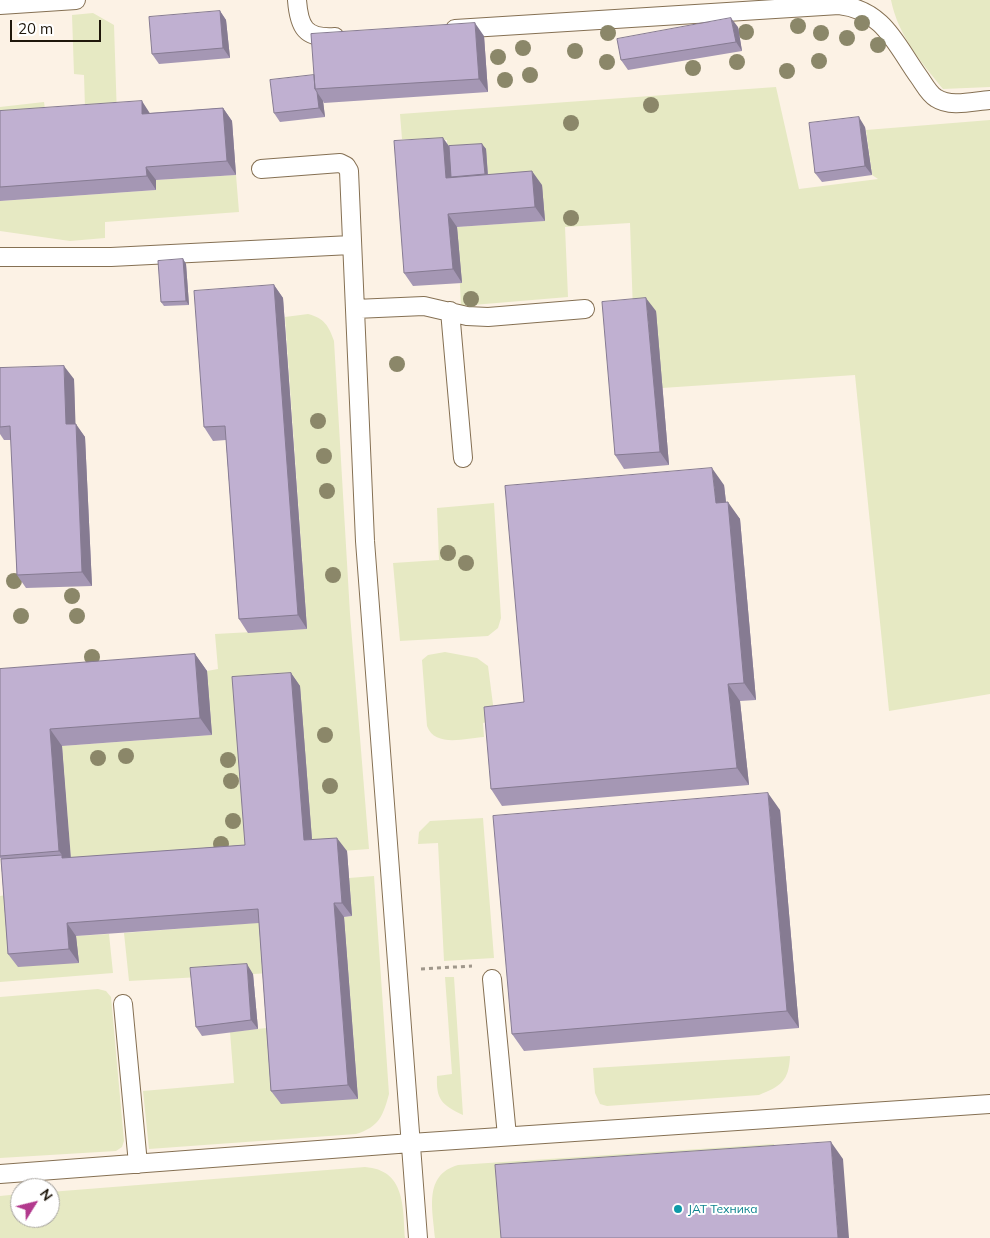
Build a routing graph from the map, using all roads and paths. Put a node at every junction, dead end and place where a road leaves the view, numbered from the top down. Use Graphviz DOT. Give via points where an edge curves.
graph roads {
  1 [pos="69,0"];
  2 [pos="76,0"];
  3 [pos="297,0"];
  4 [pos="0,5"];
  5 [pos="433,31"];
  6 [pos="354,36"];
  7 [pos="990,100"];
  8 [pos="261,169"];
  9 [pos="351,245"];
  10 [pos="0,257"];
  11 [pos="355,309"];
  12 [pos="585,309"];
  13 [pos="450,311"];
  14 [pos="463,458"];
  15 [pos="481,965"];
  16 [pos="398,970"];
  17 [pos="492,979"];
  18 [pos="123,1004"];
  19 [pos="990,1104"];
  20 [pos="507,1136"];
  21 [pos="411,1142"];
  22 [pos="138,1164"];
  23 [pos="0,1174"];
  24 [pos="418,1238"];
  1 -- 2 [label="lane"];
  1 -- 4 [label="lane"];
  3 -- 6 [label="lane" via="301,24 307,32 324,38"];
  5 -- 7 [label="lane" via="839,5 867,12 891,35 936,98 949,103"];
  8 -- 9 [label="lane" via="340,163 346,166 349,172"];
  9 -- 10 [label="lane" via="111,257"];
  9 -- 11 [label="lane"];
  11 -- 13 [label="lane" via="424,306"];
  11 -- 16 [label="lane" via="365,541"];
  12 -- 13 [label="lane" via="488,317"];
  13 -- 14 [label="lane"];
  15 -- 16 [label="path"];
  16 -- 21 [label="lane"];
  17 -- 20 [label="lane"];
  18 -- 22 [label="lane"];
  19 -- 20 [label="lane"];
  20 -- 21 [label="lane"];
  21 -- 22 [label="lane"];
  21 -- 24 [label="lane"];
  22 -- 23 [label="lane"];
}
